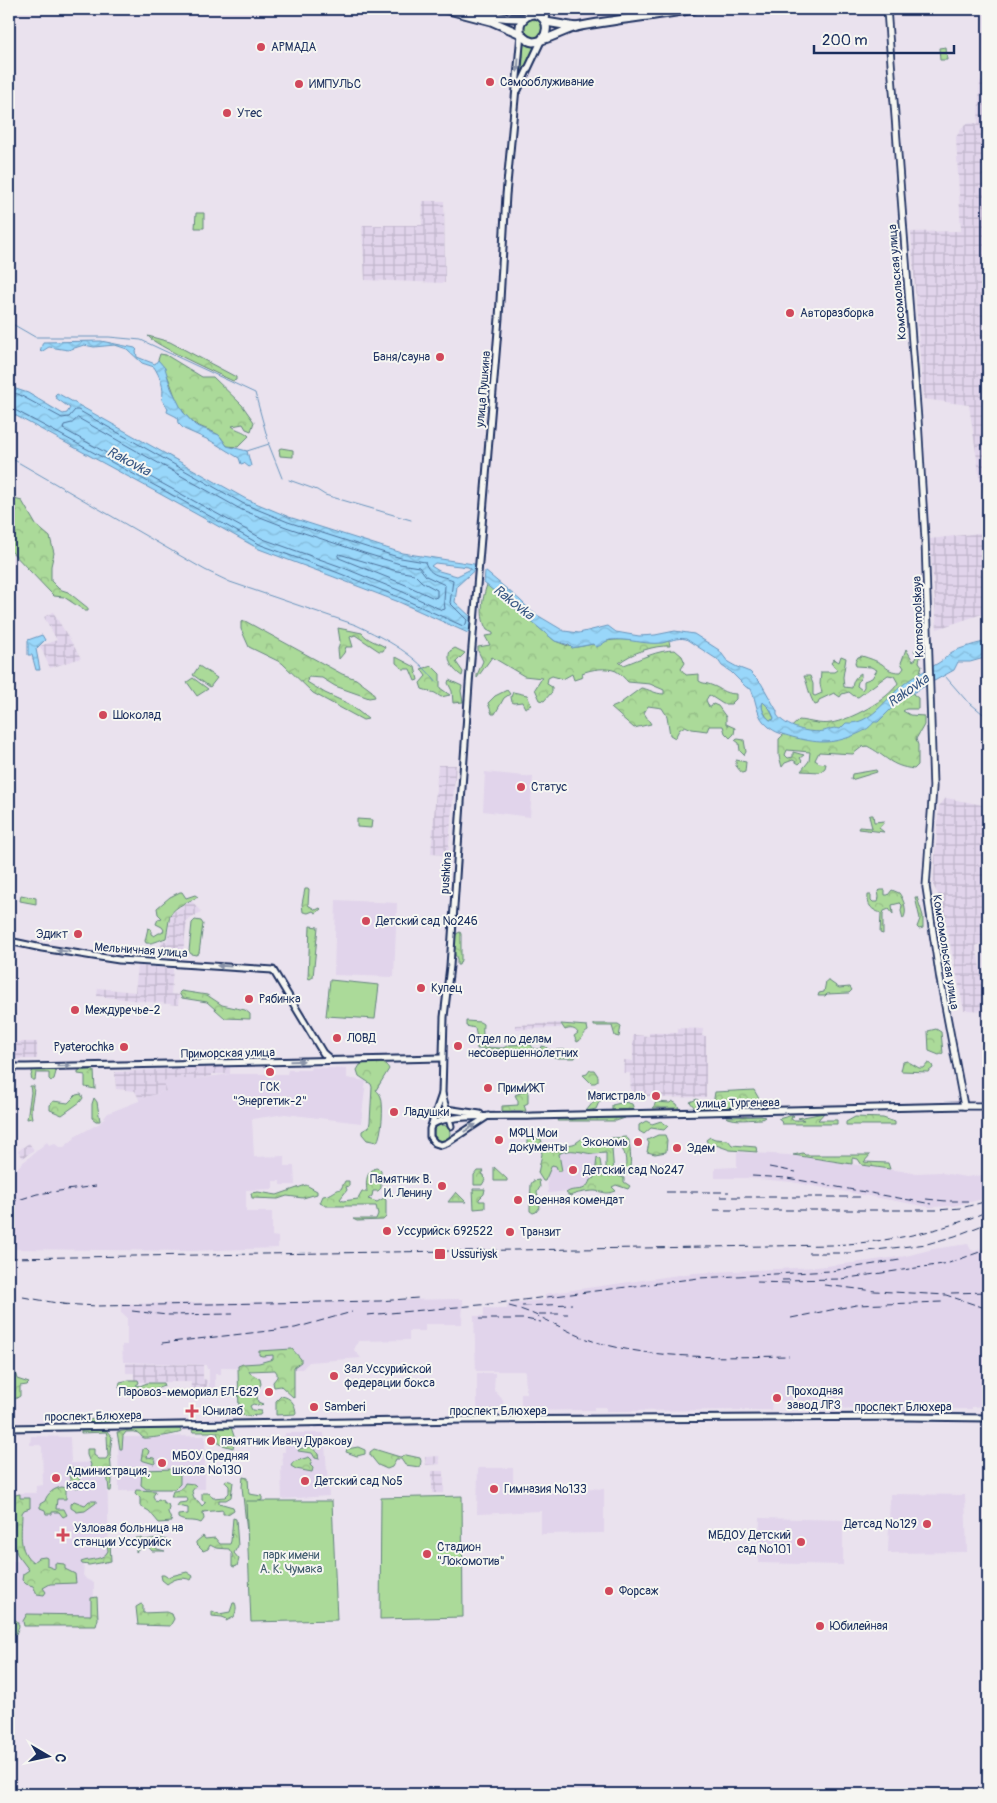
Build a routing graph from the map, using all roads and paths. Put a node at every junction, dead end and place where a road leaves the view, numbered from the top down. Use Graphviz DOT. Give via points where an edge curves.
graph roads {
  1 [pos="445,9"];
  2 [pos="463,9"];
  3 [pos="530,9"];
  4 [pos="546,9"];
  5 [pos="694,9"];
  6 [pos="887,9"];
  7 [pos="524,18"];
  8 [pos="546,22"];
  9 [pos="576,27"];
  10 [pos="521,34"];
  11 [pos="542,39"];
  12 [pos="516,96"];
  13 [pos="926,554"];
  14 [pos="469,684"];
  15 [pos="932,740"];
  16 [pos="9,941"];
  17 [pos="442,1058"];
  18 [pos="331,1060"];
  19 [pos="9,1061"];
  20 [pos="442,1094"];
  21 [pos="964,1106"];
  22 [pos="988,1106"];
  23 [pos="446,1109"];
  24 [pos="488,1116"];
  25 [pos="443,1121"];
  26 [pos="432,1125"];
  27 [pos="451,1126"];
  28 [pos="452,1140"];
  29 [pos="988,1418"];
  30 [pos="9,1428"];
  1 -- 10 [label="highway" via="491,21"];
  2 -- 7 [label="highway" via="492,17"];
  3 -- 7 [label="main road"];
  4 -- 8 [label="main road"];
  5 -- 9 [label="highway"];
  6 -- 13 [label="main road, Комсомольская улица"];
  7 -- 8 [label="highway" via="537,15"];
  7 -- 10 [label="highway"];
  8 -- 9 [label="highway"];
  8 -- 11 [label="highway" via="547,30"];
  9 -- 11 [label="highway"];
  10 -- 11 [label="highway" via="531,42"];
  10 -- 12 [label="main road, улица Пушкина, one-way"];
  11 -- 12 [label="main road, улица Пушкина"];
  12 -- 14 [label="main road, улица Пушкина"];
  13 -- 15 [label="main road, Komsomolskaya"];
  14 -- 17 [label="main road, pushkina"];
  15 -- 21 [label="main road, Комсомольская улица" via="933,787 926,887"];
  18 -- 16 [label="main road, Мельничная улица, one-way" via="273,970 119,960"];
  17 -- 18 [label="main road, Приморская улица"];
  17 -- 20 [label="main road, pushkina"];
  19 -- 18 [label="main road, Приморская улица, one-way" via="16,1067"];
  20 -- 23 [label="main road, pushkina"];
  20 -- 26 [label="main road, pushkina"];
  21 -- 22 [label="main road, улица Тургенева"];
  21 -- 24 [label="main road, улица Тургенева"];
  23 -- 24 [label="main road, улица Тургенева"];
  23 -- 27 [label="main road, pushkina"];
  24 -- 25 [label="main road, улица Тургенева"];
  28 -- 24 [label="main road, one-way"];
  25 -- 26 [label="main road"];
  25 -- 27 [label="main road"];
  26 -- 28 [label="main road" via="429,1133 434,1142 443,1145"];
  27 -- 28 [label="main road"];
  29 -- 30 [label="main road, проспект Блюхера" via="465,1420"];
}
